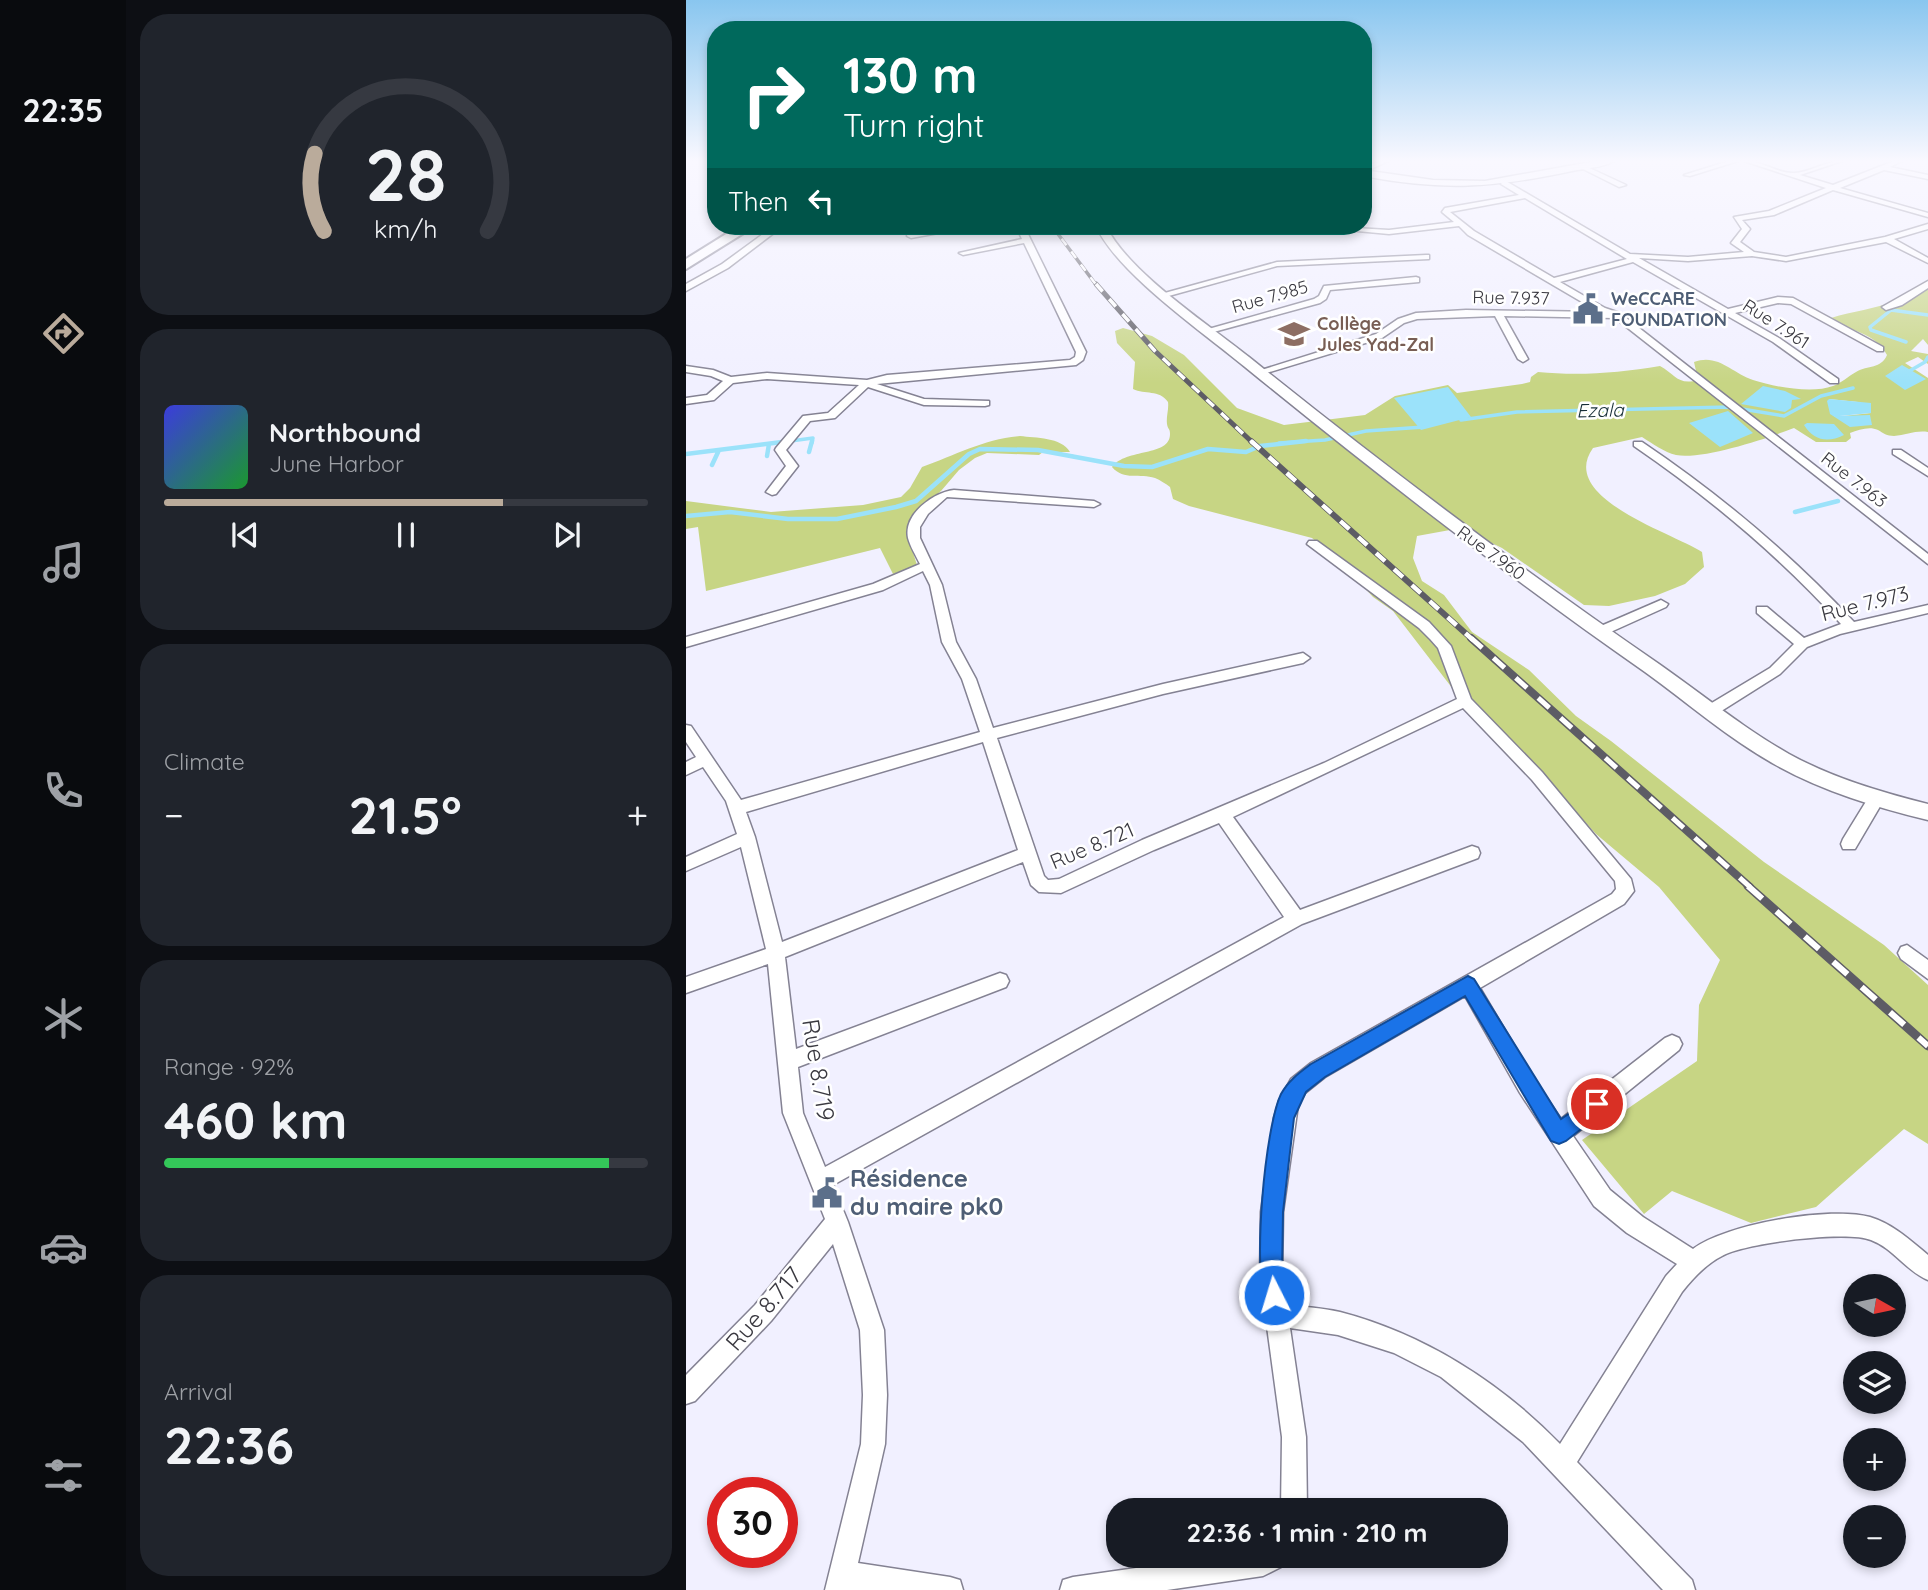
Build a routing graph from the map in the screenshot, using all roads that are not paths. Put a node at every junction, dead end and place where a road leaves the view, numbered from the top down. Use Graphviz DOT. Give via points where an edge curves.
graph roads {
  1 [pos="733,235"];
  2 [pos="767,235"];
  3 [pos="1025,235"];
  4 [pos="1105,235"];
  5 [pos="1478,235"];
  6 [pos="1593,235"];
  7 [pos="1741,235"];
  8 [pos="1899,235"];
  9 [pos="1887,239"];
  10 [pos="1027,240"];
  11 [pos="963,253"];
  12 [pos="1752,254"];
  13 [pos="1631,256"];
  14 [pos="1426,257"];
  15 [pos="1928,261"];
  16 [pos="686,265"];
  17 [pos="1416,280"];
  18 [pos="1554,281"];
  19 [pos="1928,284"];
  20 [pos="686,288"];
  21 [pos="1164,294"];
  22 [pos="1886,307"];
  23 [pos="1727,312"];
  24 [pos="1498,314"];
  25 [pos="1617,316"];
  26 [pos="1210,330"];
  27 [pos="1880,349"];
  28 [pos="1522,359"];
  29 [pos="686,369"];
  30 [pos="1260,372"];
  31 [pos="730,380"];
  32 [pos="1834,381"];
  33 [pos="867,383"];
  34 [pos="686,401"];
  35 [pos="985,403"];
  36 [pos="1638,444"];
  37 [pos="1897,452"];
  38 [pos="1928,473"];
  39 [pos="772,492"];
  40 [pos="1094,504"];
  41 [pos="1313,544"];
  42 [pos="1928,559"];
  43 [pos="925,566"];
  44 [pos="1661,604"];
  45 [pos="1928,609"];
  46 [pos="1762,610"];
  47 [pos="1850,626"];
  48 [pos="1599,632"];
  49 [pos="686,642"];
  50 [pos="1802,644"];
  51 [pos="1303,657"];
  52 [pos="1465,701"];
  53 [pos="1710,711"];
  54 [pos="686,730"];
  55 [pos="988,735"];
  56 [pos="705,759"];
  57 [pos="686,769"];
  58 [pos="1876,799"];
  59 [pos="737,808"];
  60 [pos="1928,811"];
  61 [pos="1222,815"];
  62 [pos="747,837"];
  63 [pos="1849,844"];
  64 [pos="1028,853"];
  65 [pos="1472,853"];
  66 [pos="686,863"];
  67 [pos="1296,919"];
  68 [pos="776,953"];
  69 [pos="1907,953"];
  70 [pos="1928,971"];
  71 [pos="1000,981"];
  72 [pos="686,985"];
  73 [pos="1468,985"];
  74 [pos="1672,1044"];
  75 [pos="787,1062"];
  76 [pos="1559,1134"];
  77 [pos="820,1181"];
  78 [pos="837,1222"];
  79 [pos="1693,1261"];
  80 [pos="1928,1269"];
  81 [pos="1278,1315"];
  82 [pos="686,1392"];
  83 [pos="1562,1463"];
  84 [pos="1294,1498"];
  85 [pos="1232,1568"];
  86 [pos="840,1582"];
  87 [pos="1113,1587"];
  88 [pos="950,1590"];
  89 [pos="1073,1590"];
  90 [pos="1682,1590"];
  1 -- 16 [label="highway"];
  2 -- 20 [label="street"];
  3 -- 10 [label="street"];
  4 -- 21 [label="street, Rue 7.960" via="1126,261"];
  5 -- 18 [label="street, Rue 7.937"];
  6 -- 13 [label="street, Rue 7.961"];
  7 -- 12 [label="street" via="1735,243"];
  8 -- 9 [label="street, Rue 7.961"];
  9 -- 12 [label="street, Rue 7.961" via="1786,259"];
  9 -- 15 [label="street"];
  10 -- 11 [label="street"];
  10 -- 33 [label="street" via="1077,341 1080,358 1060,366"];
  12 -- 13 [label="street, Rue 7.961" via="1667,259"];
  13 -- 18 [label="street"];
  13 -- 23 [label="street, Rue 7.961"];
  14 -- 21 [label="street" via="1277,264"];
  17 -- 26 [label="street, Rue 7.985" via="1327,288 1317,301"];
  18 -- 25 [label="street, Rue 7.937"];
  19 -- 22 [label="street"];
  21 -- 26 [label="street, Rue 7.960"];
  23 -- 27 [label="street" via="1793,301"];
  23 -- 32 [label="street, Rue 7.961"];
  24 -- 25 [label="street, Rue 7.937"];
  24 -- 28 [label="street"];
  24 -- 30 [label="street, Rue 7.937" via="1416,316 1379,336"];
  25 -- 42 [label="street, Rue 7.963"];
  26 -- 30 [label="street, Rue 7.960"];
  29 -- 31 [label="street"];
  30 -- 48 [label="street, Rue 7.960" via="1404,488"];
  31 -- 33 [label="street" via="767,376"];
  31 -- 34 [label="street" via="710,398"];
  33 -- 35 [label="street" via="917,403"];
  33 -- 39 [label="street" via="831,416 807,418 795,430 780,450 792,466"];
  36 -- 47 [label="street" via="1759,532"];
  37 -- 38 [label="street"];
  40 -- 43 [label="street, Rue 8.721" via="944,494 922,512 914,527"];
  41 -- 52 [label="street" via="1424,625 1444,646"];
  43 -- 49 [label="street" via="878,587"];
  43 -- 55 [label="street, Rue 8.721" via="936,585 949,642 969,679"];
  44 -- 48 [label="street"];
  45 -- 47 [label="street, Rue 7.973"];
  46 -- 50 [label="street"];
  47 -- 50 [label="street, Rue 7.973"];
  48 -- 53 [label="street, Rue 7.960"];
  50 -- 53 [label="street, Rue 7.973" via="1775,671"];
  51 -- 55 [label="street"];
  52 -- 61 [label="street, Rue 8.721"];
  52 -- 73 [label="street" via="1543,783 1623,879 1625,891"];
  53 -- 58 [label="street, Rue 7.960" via="1779,757"];
  54 -- 56 [label="street, Rue 8.719"];
  55 -- 59 [label="street"];
  55 -- 64 [label="street, Rue 8.721"];
  56 -- 57 [label="street"];
  56 -- 59 [label="street, Rue 8.719"];
  58 -- 60 [label="street, Rue 7.960"];
  58 -- 63 [label="street"];
  59 -- 62 [label="street, Rue 8.719"];
  61 -- 64 [label="street, Rue 8.721" via="1061,887 1045,887 1037,880"];
  61 -- 67 [label="street"];
  62 -- 66 [label="street"];
  62 -- 68 [label="street, Rue 8.719"];
  64 -- 68 [label="street"];
  65 -- 67 [label="street"];
  67 -- 77 [label="street"];
  68 -- 72 [label="street"];
  68 -- 75 [label="street, Rue 8.719"];
  69 -- 70 [label="street"];
  71 -- 75 [label="street"];
  73 -- 76 [label="street"];
  73 -- 81 [label="street" via="1318,1070 1298,1086 1289,1101 1272,1212 1271,1275"];
  74 -- 76 [label="street"];
  75 -- 77 [label="street, Rue 8.719" via="793,1113"];
  76 -- 79 [label="street" via="1602,1198"];
  77 -- 78 [label="street, Rue 8.719"];
  78 -- 82 [label="street, Rue 8.717" via="763,1313"];
  78 -- 86 [label="street, Rue 8.719" via="872,1330 875,1395 873,1444"];
  79 -- 80 [label="street" via="1722,1244 1846,1226 1867,1227"];
  79 -- 83 [label="street"];
  81 -- 83 [label="street" via="1338,1323 1399,1343 1449,1368 1532,1433"];
  81 -- 84 [label="street" via="1294,1437"];
  83 -- 90 [label="street"];
  85 -- 87 [label="street"];
  86 -- 88 [label="street"];
  87 -- 89 [label="street"];
}
